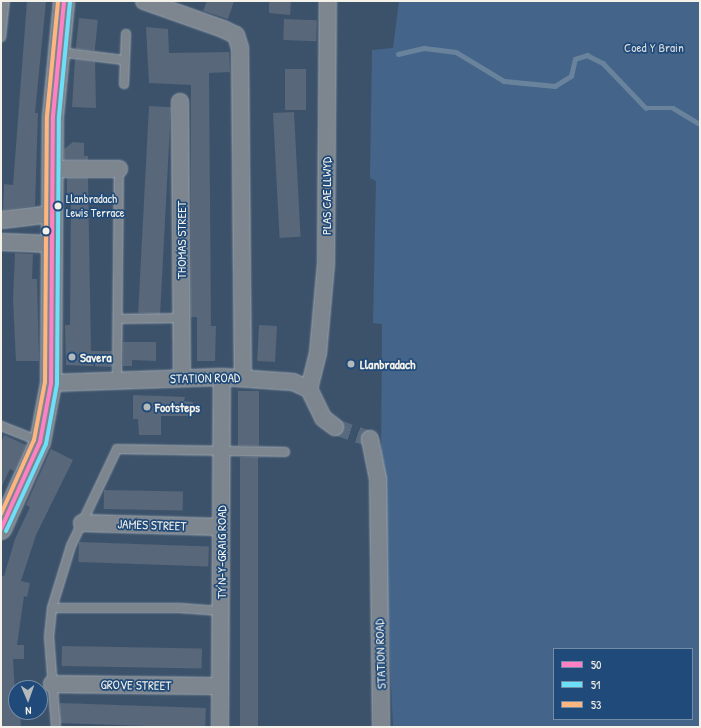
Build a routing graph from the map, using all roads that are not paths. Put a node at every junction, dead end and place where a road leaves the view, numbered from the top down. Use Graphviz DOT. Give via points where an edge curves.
graph roads {
  1 [pos="5,1"];
  2 [pos="64,1"];
  3 [pos="144,1"];
  4 [pos="328,1"];
  5 [pos="126,34"];
  6 [pos="1,37"];
  7 [pos="58,51"];
  8 [pos="124,60"];
  9 [pos="124,84"];
  10 [pos="180,102"];
  11 [pos="52,169"];
  12 [pos="119,169"];
  13 [pos="52,214"];
  14 [pos="1,220"];
  15 [pos="1,242"];
  16 [pos="52,244"];
  17 [pos="181,318"];
  18 [pos="118,319"];
  19 [pos="222,377"];
  20 [pos="243,377"];
  21 [pos="182,378"];
  22 [pos="117,380"];
  23 [pos="51,383"];
  24 [pos="309,388"];
  25 [pos="1,426"];
  26 [pos="335,428"];
  27 [pos="370,439"];
  28 [pos="40,442"];
  29 [pos="221,450"];
  30 [pos="285,452"];
  31 [pos="82,523"];
  32 [pos="221,527"];
  33 [pos="1,529"];
  34 [pos="52,608"];
  35 [pos="220,611"];
  36 [pos="52,684"];
  37 [pos="220,686"];
  38 [pos="382,726"];
  39 [pos="56,727"];
  40 [pos="220,727"];
  1 -- 6 [label="lane"];
  2 -- 7 [label="street"];
  3 -- 20 [label="street" via="229,32 236,36 240,48"];
  4 -- 24 [label="street, PLAS CAE LLWYD" via="326,263 318,353"];
  5 -- 8 [label="lane"];
  7 -- 8 [label="lane"];
  7 -- 11 [label="street"];
  8 -- 9 [label="lane"];
  10 -- 17 [label="street, THOMAS STREET"];
  11 -- 12 [label="street"];
  11 -- 13 [label="street"];
  12 -- 18 [label="lane"];
  13 -- 14 [label="street"];
  13 -- 16 [label="street"];
  15 -- 16 [label="street"];
  16 -- 23 [label="street"];
  17 -- 18 [label="lane"];
  17 -- 21 [label="street, THOMAS STREET"];
  18 -- 22 [label="lane"];
  19 -- 20 [label="street, STATION ROAD"];
  19 -- 21 [label="street, STATION ROAD"];
  19 -- 29 [label="street, TY'N-Y-GRAIG ROAD"];
  20 -- 24 [label="street, STATION ROAD" via="293,382"];
  21 -- 22 [label="street, STATION ROAD"];
  22 -- 23 [label="street, STATION ROAD"];
  23 -- 28 [label="street"];
  24 -- 26 [label="street" via="323,418"];
  25 -- 28 [label="lane"];
  27 -- 38 [label="street, STATION ROAD" via="375,453 378,479 376,544"];
  28 -- 33 [label="street"];
  29 -- 30 [label="lane"];
  29 -- 31 [label="lane" via="117,449"];
  29 -- 32 [label="street, TY'N-Y-GRAIG ROAD"];
  31 -- 32 [label="street, JAMES STREET"];
  31 -- 34 [label="lane" via="58,579"];
  32 -- 35 [label="street, TY'N-Y-GRAIG ROAD"];
  34 -- 35 [label="lane" via="179,608"];
  34 -- 36 [label="lane"];
  35 -- 37 [label="street, TY'N-Y-GRAIG ROAD"];
  36 -- 37 [label="street, GROVE STREET"];
  36 -- 39 [label="lane"];
  37 -- 40 [label="street, TY'N-Y-GRAIG ROAD"];
}
